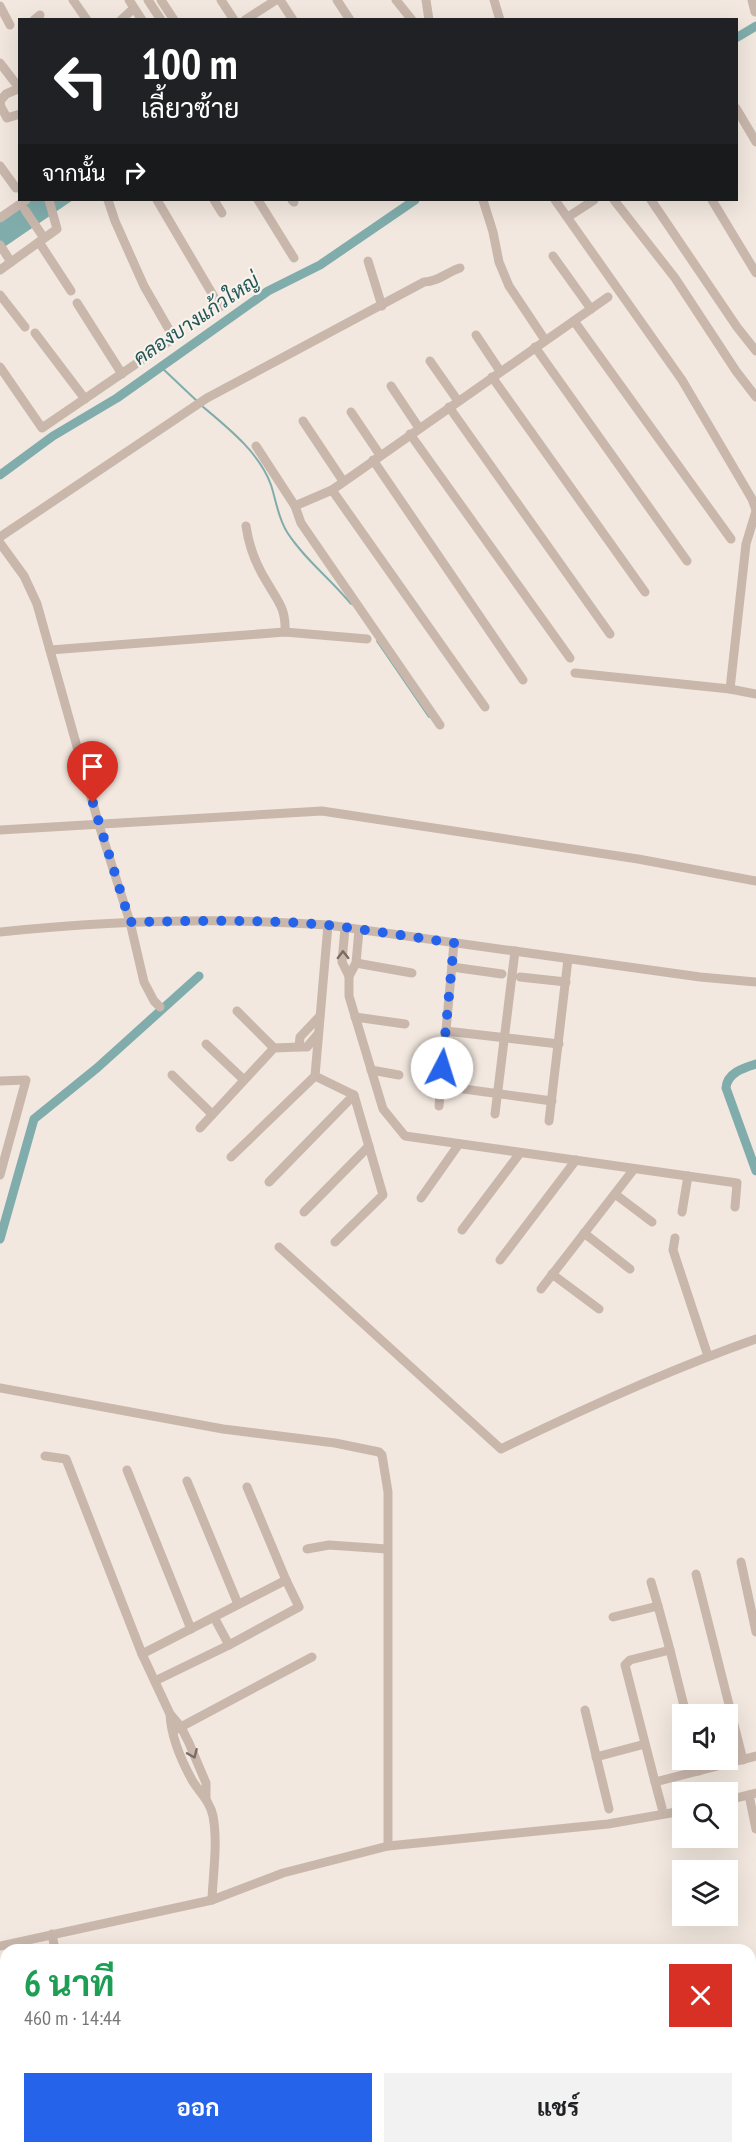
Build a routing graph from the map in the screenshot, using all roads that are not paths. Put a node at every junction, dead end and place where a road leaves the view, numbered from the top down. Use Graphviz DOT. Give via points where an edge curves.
graph roads {
  1 [pos="73,0"];
  2 [pos="148,0"];
  3 [pos="160,0"];
  4 [pos="221,0"];
  5 [pos="278,0"];
  6 [pos="337,0"];
  7 [pos="396,0"];
  8 [pos="426,0"];
  9 [pos="494,0"];
  10 [pos="752,0"];
  11 [pos="131,4"];
  12 [pos="0,6"];
  13 [pos="755,12"];
  14 [pos="86,18"];
  15 [pos="122,18"];
  16 [pos="141,18"];
  17 [pos="160,18"];
  18 [pos="173,18"];
  19 [pos="233,18"];
  20 [pos="249,18"];
  21 [pos="292,18"];
  22 [pos="349,18"];
  23 [pos="410,18"];
  24 [pos="429,18"];
  25 [pos="499,18"];
  26 [pos="10,25"];
  27 [pos="0,63"];
  28 [pos="18,88"];
  29 [pos="18,89"];
  30 [pos="738,111"];
  31 [pos="18,115"];
  32 [pos="2,116"];
  33 [pos="756,142"];
  34 [pos="0,166"];
  35 [pos="15,188"];
  36 [pos="49,201"];
  37 [pos="108,201"];
  38 [pos="158,201"];
  39 [pos="215,201"];
  40 [pos="259,201"];
  41 [pos="483,201"];
  42 [pos="556,201"];
  43 [pos="592,201"];
  44 [pos="615,201"];
  45 [pos="652,201"];
  46 [pos="713,201"];
  47 [pos="25,205"];
  48 [pos="222,213"];
  49 [pos="571,215"];
  50 [pos="0,218"];
  51 [pos="42,240"];
  52 [pos="0,245"];
  53 [pos="553,256"];
  54 [pos="294,258"];
  55 [pos="368,261"];
  56 [pos="11,262"];
  57 [pos="460,268"];
  58 [pos="0,270"];
  59 [pos="756,273"];
  60 [pos="70,291"];
  61 [pos="0,295"];
  62 [pos="608,297"];
  63 [pos="77,303"];
  64 [pos="382,306"];
  65 [pos="220,307"];
  66 [pos="591,309"];
  67 [pos="574,321"];
  68 [pos="25,327"];
  69 [pos="35,333"];
  70 [pos="476,335"];
  71 [pos="545,340"];
  72 [pos="536,347"];
  73 [pos="756,351"];
  74 [pos="430,361"];
  75 [pos="0,367"];
  76 [pos="122,374"];
  77 [pos="496,374"];
  78 [pos="391,386"];
  79 [pos="756,397"];
  80 [pos="85,399"];
  81 [pos="458,401"];
  82 [pos="449,407"];
  83 [pos="351,412"];
  84 [pos="303,421"];
  85 [pos="419,428"];
  86 [pos="410,434"];
  87 [pos="256,446"];
  88 [pos="377,457"];
  89 [pos="343,481"];
  90 [pos="332,490"];
  91 [pos="295,506"];
  92 [pos="756,511"];
  93 [pos="246,526"];
  94 [pos="0,537"];
  95 [pos="731,539"];
  96 [pos="0,543"];
  97 [pos="687,561"];
  98 [pos="645,592"];
  99 [pos="285,632"];
  100 [pos="610,634"];
  101 [pos="368,639"];
  102 [pos="50,650"];
  103 [pos="570,658"];
  104 [pos="575,673"];
  105 [pos="523,680"];
  106 [pos="730,689"];
  107 [pos="756,694"];
  108 [pos="485,707"];
  109 [pos="440,725"];
  110 [pos="99,825"];
  111 [pos="0,830"];
  112 [pos="756,881"];
  113 [pos="130,922"];
  114 [pos="328,925"];
  115 [pos="345,928"];
  116 [pos="359,930"];
  117 [pos="0,932"];
  118 [pos="454,943"];
  119 [pos="515,951"];
  120 [pos="568,958"];
  121 [pos="356,963"];
  122 [pos="452,967"];
  123 [pos="412,973"];
  124 [pos="502,974"];
  125 [pos="349,976"];
  126 [pos="520,977"];
  127 [pos="566,982"];
  128 [pos="756,982"];
  129 [pos="160,1007"];
  130 [pos="237,1011"];
  131 [pos="320,1016"];
  132 [pos="355,1017"];
  133 [pos="405,1024"];
  134 [pos="446,1031"];
  135 [pos="318,1034"];
  136 [pos="504,1038"];
  137 [pos="206,1044"];
  138 [pos="559,1044"];
  139 [pos="299,1047"];
  140 [pos="274,1048"];
  141 [pos="371,1070"];
  142 [pos="172,1075"];
  143 [pos="399,1075"];
  144 [pos="315,1076"];
  145 [pos="244,1080"];
  146 [pos="0,1081"];
  147 [pos="441,1086"];
  148 [pos="497,1094"];
  149 [pos="354,1095"];
  150 [pos="552,1101"];
  151 [pos="439,1106"];
  152 [pos="212,1114"];
  153 [pos="495,1114"];
  154 [pos="549,1121"];
  155 [pos="200,1128"];
  156 [pos="459,1144"];
  157 [pos="369,1146"];
  158 [pos="520,1153"];
  159 [pos="231,1156"];
  160 [pos="576,1161"];
  161 [pos="634,1169"];
  162 [pos="0,1175"];
  163 [pos="688,1176"];
  164 [pos="269,1182"];
  165 [pos="615,1194"];
  166 [pos="421,1198"];
  167 [pos="735,1207"];
  168 [pos="304,1212"];
  169 [pos="682,1212"];
  170 [pos="652,1222"];
  171 [pos="462,1230"];
  172 [pos="584,1233"];
  173 [pos="675,1238"];
  174 [pos="335,1242"];
  175 [pos="279,1247"];
  176 [pos="500,1260"];
  177 [pos="630,1269"];
  178 [pos="552,1274"];
  179 [pos="541,1289"];
  180 [pos="599,1309"];
  181 [pos="756,1339"];
  182 [pos="708,1356"];
  183 [pos="0,1388"];
  184 [pos="45,1456"];
  185 [pos="127,1470"];
  186 [pos="187,1481"];
  187 [pos="247,1487"];
  188 [pos="387,1549"];
  189 [pos="307,1550"];
  190 [pos="741,1562"];
  191 [pos="696,1574"];
  192 [pos="286,1580"];
  193 [pos="756,1581"];
  194 [pos="651,1582"];
  195 [pos="745,1583"];
  196 [pos="238,1604"];
  197 [pos="658,1606"];
  198 [pos="214,1617"];
  199 [pos="613,1617"];
  200 [pos="191,1629"];
  201 [pos="756,1629"];
  202 [pos="229,1645"];
  203 [pos="670,1650"];
  204 [pos="142,1654"];
  205 [pos="312,1657"];
  206 [pos="155,1681"];
  207 [pos="684,1704"];
  208 [pos="585,1710"];
  209 [pos="170,1714"];
  210 [pos="181,1727"];
  211 [pos="171,1731"];
  212 [pos="645,1744"];
  213 [pos="596,1756"];
  214 [pos="756,1756"];
  215 [pos="743,1760"];
  216 [pos="699,1772"];
  217 [pos="655,1782"];
  218 [pos="752,1794"];
  219 [pos="206,1798"];
  220 [pos="662,1808"];
  221 [pos="609,1809"];
  222 [pos="672,1813"];
  223 [pos="756,1829"];
  224 [pos="388,1846"];
  225 [pos="212,1900"];
  226 [pos="52,1934"];
  227 [pos="9,1944"];
  228 [pos="54,1944"];
  1 -- 14 [label="street"];
  2 -- 17 [label="street"];
  3 -- 18 [label="street"];
  4 -- 19 [label="street"];
  5 -- 20 [label="street"];
  5 -- 21 [label="street"];
  6 -- 22 [label="street"];
  7 -- 23 [label="street"];
  8 -- 24 [label="street"];
  9 -- 25 [label="street"];
  10 -- 13 [label="street"];
  11 -- 15 [label="street"];
  11 -- 16 [label="street"];
  12 -- 26 [label="street"];
  27 -- 28 [label="street"];
  29 -- 32 [label="street" via="0,101"];
  30 -- 33 [label="street"];
  31 -- 32 [label="street"];
  34 -- 35 [label="street"];
  36 -- 51 [label="street" via="57,229"];
  37 -- 76 [label="street" via="144,286 171,333 171,340"];
  38 -- 65 [label="street"];
  39 -- 48 [label="street"];
  40 -- 54 [label="street"];
  41 -- 71 [label="street" via="509,286"];
  42 -- 92 [label="street" via="682,380"];
  43 -- 49 [label="street"];
  44 -- 79 [label="street" via="675,278"];
  45 -- 73 [label="street"];
  46 -- 59 [label="street"];
  47 -- 50 [label="street"];
  47 -- 51 [label="street"];
  51 -- 56 [label="street"];
  51 -- 60 [label="street"];
  52 -- 56 [label="street"];
  53 -- 66 [label="street"];
  55 -- 64 [label="street"];
  56 -- 58 [label="street"];
  57 -- 64 [label="street" via="433,282 424,282"];
  61 -- 68 [label="street"];
  62 -- 66 [label="street"];
  63 -- 76 [label="street"];
  64 -- 94 [label="street" via="207,398"];
  66 -- 67 [label="street"];
  67 -- 71 [label="street"];
  67 -- 95 [label="street"];
  69 -- 80 [label="street"];
  70 -- 77 [label="street"];
  71 -- 72 [label="street"];
  72 -- 77 [label="street"];
  72 -- 97 [label="street"];
  74 -- 81 [label="street"];
  75 -- 80 [label="street" via="42,428"];
  76 -- 80 [label="street"];
  77 -- 81 [label="street"];
  77 -- 98 [label="street"];
  78 -- 85 [label="street"];
  81 -- 82 [label="street"];
  82 -- 85 [label="street"];
  82 -- 100 [label="street"];
  83 -- 88 [label="street"];
  84 -- 89 [label="street"];
  85 -- 86 [label="street"];
  86 -- 88 [label="street"];
  86 -- 103 [label="street"];
  87 -- 91 [label="street"];
  88 -- 89 [label="street"];
  88 -- 105 [label="street"];
  89 -- 90 [label="street"];
  90 -- 91 [label="street"];
  90 -- 108 [label="street"];
  91 -- 109 [label="street" via="301,523"];
  92 -- 106 [label="street" via="746,544"];
  93 -- 99 [label="street" via="255,558 284,610"];
  96 -- 102 [label="street" via="31,589"];
  99 -- 101 [label="street"];
  99 -- 102 [label="street"];
  102 -- 110 [label="street"];
  104 -- 106 [label="street"];
  106 -- 107 [label="street"];
  110 -- 111 [label="street"];
  110 -- 112 [label="street" via="331,812"];
  110 -- 113 [label="street"];
  113 -- 114 [label="street" via="198,920"];
  113 -- 117 [label="street"];
  113 -- 129 [label="street" via="144,982"];
  114 -- 115 [label="street"];
  114 -- 131 [label="street"];
  115 -- 116 [label="street"];
  125 -- 115 [label="street, one-way" via="342,962"];
  116 -- 118 [label="street"];
  116 -- 121 [label="street"];
  118 -- 119 [label="street"];
  118 -- 122 [label="street"];
  119 -- 120 [label="street"];
  119 -- 136 [label="street"];
  120 -- 127 [label="street"];
  120 -- 128 [label="street"];
  121 -- 123 [label="street"];
  121 -- 125 [label="street"];
  122 -- 124 [label="street"];
  122 -- 134 [label="street"];
  125 -- 132 [label="street"];
  126 -- 127 [label="street"];
  127 -- 138 [label="street"];
  130 -- 140 [label="street"];
  131 -- 135 [label="street"];
  131 -- 139 [label="street" via="300,1037"];
  132 -- 133 [label="street"];
  132 -- 141 [label="street"];
  134 -- 136 [label="street"];
  134 -- 147 [label="street"];
  135 -- 139 [label="street" via="307,1047"];
  135 -- 144 [label="street"];
  136 -- 138 [label="street"];
  136 -- 148 [label="street"];
  137 -- 145 [label="street"];
  138 -- 150 [label="street"];
  139 -- 140 [label="street"];
  140 -- 145 [label="street"];
  141 -- 143 [label="street"];
  141 -- 156 [label="street" via="383,1109 405,1136"];
  142 -- 152 [label="street"];
  144 -- 149 [label="street"];
  144 -- 159 [label="street"];
  145 -- 152 [label="street"];
  146 -- 162 [label="street" via="26,1080"];
  147 -- 148 [label="street"];
  147 -- 151 [label="street"];
  148 -- 150 [label="street"];
  148 -- 153 [label="street"];
  149 -- 157 [label="street"];
  149 -- 164 [label="street"];
  150 -- 154 [label="street"];
  152 -- 155 [label="street"];
  156 -- 158 [label="street"];
  156 -- 166 [label="street"];
  157 -- 168 [label="street"];
  157 -- 174 [label="street" via="383,1195"];
  158 -- 160 [label="street"];
  158 -- 171 [label="street"];
  160 -- 161 [label="street"];
  160 -- 176 [label="street"];
  161 -- 163 [label="street"];
  161 -- 165 [label="street"];
  163 -- 167 [label="street" via="737,1183"];
  163 -- 169 [label="street"];
  165 -- 170 [label="street"];
  165 -- 172 [label="street"];
  172 -- 177 [label="street"];
  172 -- 178 [label="street"];
  173 -- 182 [label="street" via="673,1250"];
  175 -- 182 [label="street" via="501,1449"];
  178 -- 179 [label="street"];
  178 -- 180 [label="street"];
  181 -- 182 [label="street"];
  183 -- 188 [label="street" via="223,1429 378,1452 384,1460 388,1492"];
  184 -- 204 [label="street" via="66,1459"];
  185 -- 200 [label="street"];
  186 -- 196 [label="street"];
  187 -- 192 [label="street"];
  188 -- 189 [label="street" via="329,1545"];
  188 -- 224 [label="street"];
  190 -- 195 [label="street"];
  191 -- 215 [label="street"];
  192 -- 196 [label="street"];
  192 -- 202 [label="street" via="299,1607"];
  193 -- 195 [label="street"];
  194 -- 197 [label="street"];
  195 -- 201 [label="street"];
  196 -- 198 [label="street"];
  197 -- 199 [label="street"];
  197 -- 203 [label="street"];
  198 -- 200 [label="street"];
  198 -- 202 [label="street"];
  200 -- 204 [label="street"];
  202 -- 206 [label="street"];
  203 -- 207 [label="street"];
  203 -- 212 [label="street" via="630,1660 625,1665"];
  204 -- 206 [label="street"];
  205 -- 210 [label="street"];
  206 -- 209 [label="street"];
  208 -- 213 [label="street"];
  209 -- 210 [label="street"];
  209 -- 211 [label="street"];
  210 -- 211 [label="street"];
  210 -- 219 [label="street, one-way" via="206,1783"];
  211 -- 219 [label="street" via="192,1781"];
  212 -- 213 [label="street"];
  212 -- 217 [label="street"];
  213 -- 221 [label="street"];
  214 -- 215 [label="street"];
  215 -- 216 [label="street"];
  216 -- 217 [label="street"];
  217 -- 220 [label="street"];
  218 -- 223 [label="street"];
  219 -- 225 [label="street" via="213,1815"];
  222 -- 224 [label="street" via="597,1825"];
  224 -- 225 [label="street" via="283,1873"];
  225 -- 226 [label="street"];
  226 -- 227 [label="street"];
  226 -- 228 [label="street"];
}
